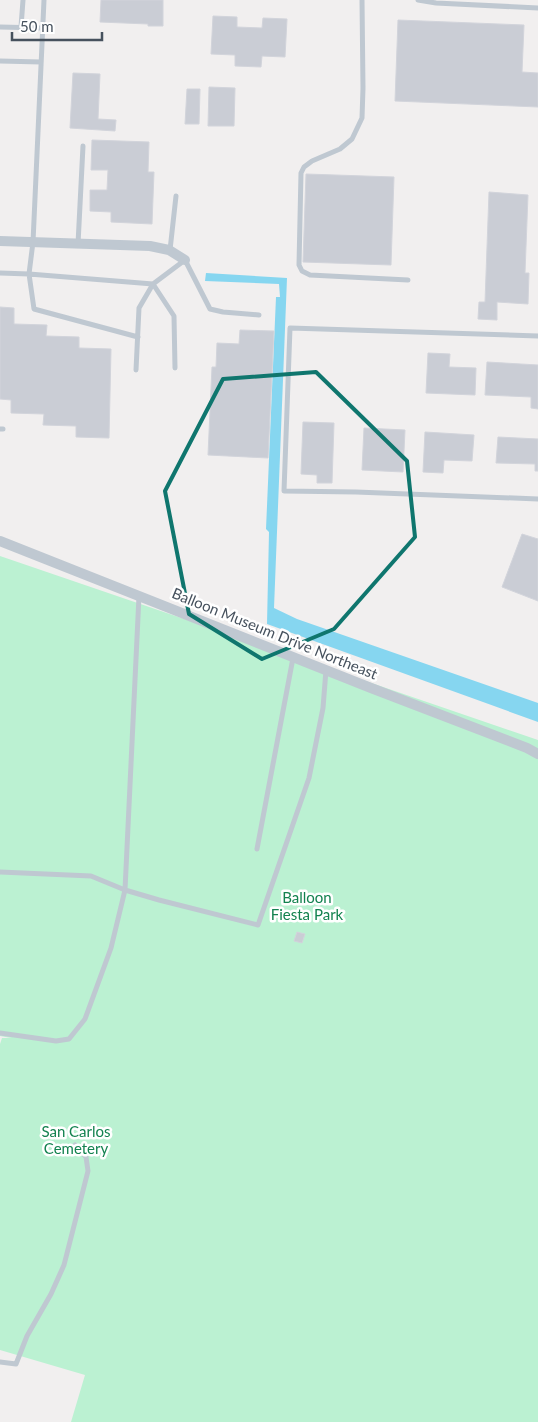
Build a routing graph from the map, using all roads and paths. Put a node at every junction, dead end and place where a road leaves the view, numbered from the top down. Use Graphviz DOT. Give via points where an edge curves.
graph roads {
  1 [pos="23,0"];
  2 [pos="44,0"];
  3 [pos="362,0"];
  4 [pos="418,0"];
  5 [pos="538,8"];
  6 [pos="0,27"];
  7 [pos="22,28"];
  8 [pos="42,28"];
  9 [pos="0,61"];
  10 [pos="41,62"];
  11 [pos="83,146"];
  12 [pos="176,196"];
  13 [pos="0,241"];
  14 [pos="33,242"];
  15 [pos="78,244"];
  16 [pos="170,250"];
  17 [pos="184,260"];
  18 [pos="0,273"];
  19 [pos="29,274"];
  20 [pos="408,280"];
  21 [pos="153,284"];
  22 [pos="259,315"];
  23 [pos="138,336"];
  24 [pos="538,336"];
  25 [pos="175,368"];
  26 [pos="136,370"];
  27 [pos="538,499"];
  28 [pos="0,541"];
  29 [pos="139,596"];
  30 [pos="294,657"];
  31 [pos="326,670"];
  32 [pos="538,754"];
  33 [pos="257,849"];
  34 [pos="0,872"];
  35 [pos="125,890"];
  36 [pos="0,1033"];
  37 [pos="75,1145"];
  38 [pos="0,1362"];
  1 -- 7 [label="lane"];
  2 -- 8 [label="lane"];
  3 -- 20 [label="lane" via="362,118 352,139 340,149 304,167 299,266 302,272 310,275"];
  4 -- 5 [label="lane"];
  6 -- 7 [label="lane"];
  7 -- 8 [label="lane"];
  8 -- 10 [label="lane"];
  9 -- 10 [label="lane"];
  10 -- 14 [label="lane"];
  11 -- 15 [label="lane"];
  12 -- 16 [label="lane"];
  13 -- 14 [label="street"];
  14 -- 15 [label="street"];
  14 -- 19 [label="lane"];
  15 -- 16 [label="street" via="150,246"];
  16 -- 17 [label="street"];
  17 -- 21 [label="lane"];
  17 -- 22 [label="lane" via="210,309"];
  18 -- 19 [label="lane"];
  19 -- 21 [label="lane"];
  19 -- 23 [label="lane" via="34,309"];
  21 -- 23 [label="lane" via="139,308"];
  21 -- 25 [label="lane" via="174,316"];
  23 -- 26 [label="lane"];
  24 -- 27 [label="lane" via="290,328 284,491"];
  28 -- 29 [label="street, Balloon Museum Drive Northeast"];
  29 -- 30 [label="street, Balloon Museum Drive Northeast"];
  29 -- 35 [label="lane"];
  30 -- 31 [label="street, Balloon Museum Drive Northeast"];
  30 -- 33 [label="lane"];
  31 -- 32 [label="street, Balloon Museum Drive Northeast"];
  31 -- 35 [label="lane" via="323,708 309,778 258,924"];
  34 -- 35 [label="lane" via="91,876"];
  35 -- 36 [label="lane" via="111,948 85,1019 69,1039 56,1041"];
  37 -- 38 [label="lane" via="86,1157 88,1171 64,1265 16,1364"];
}
